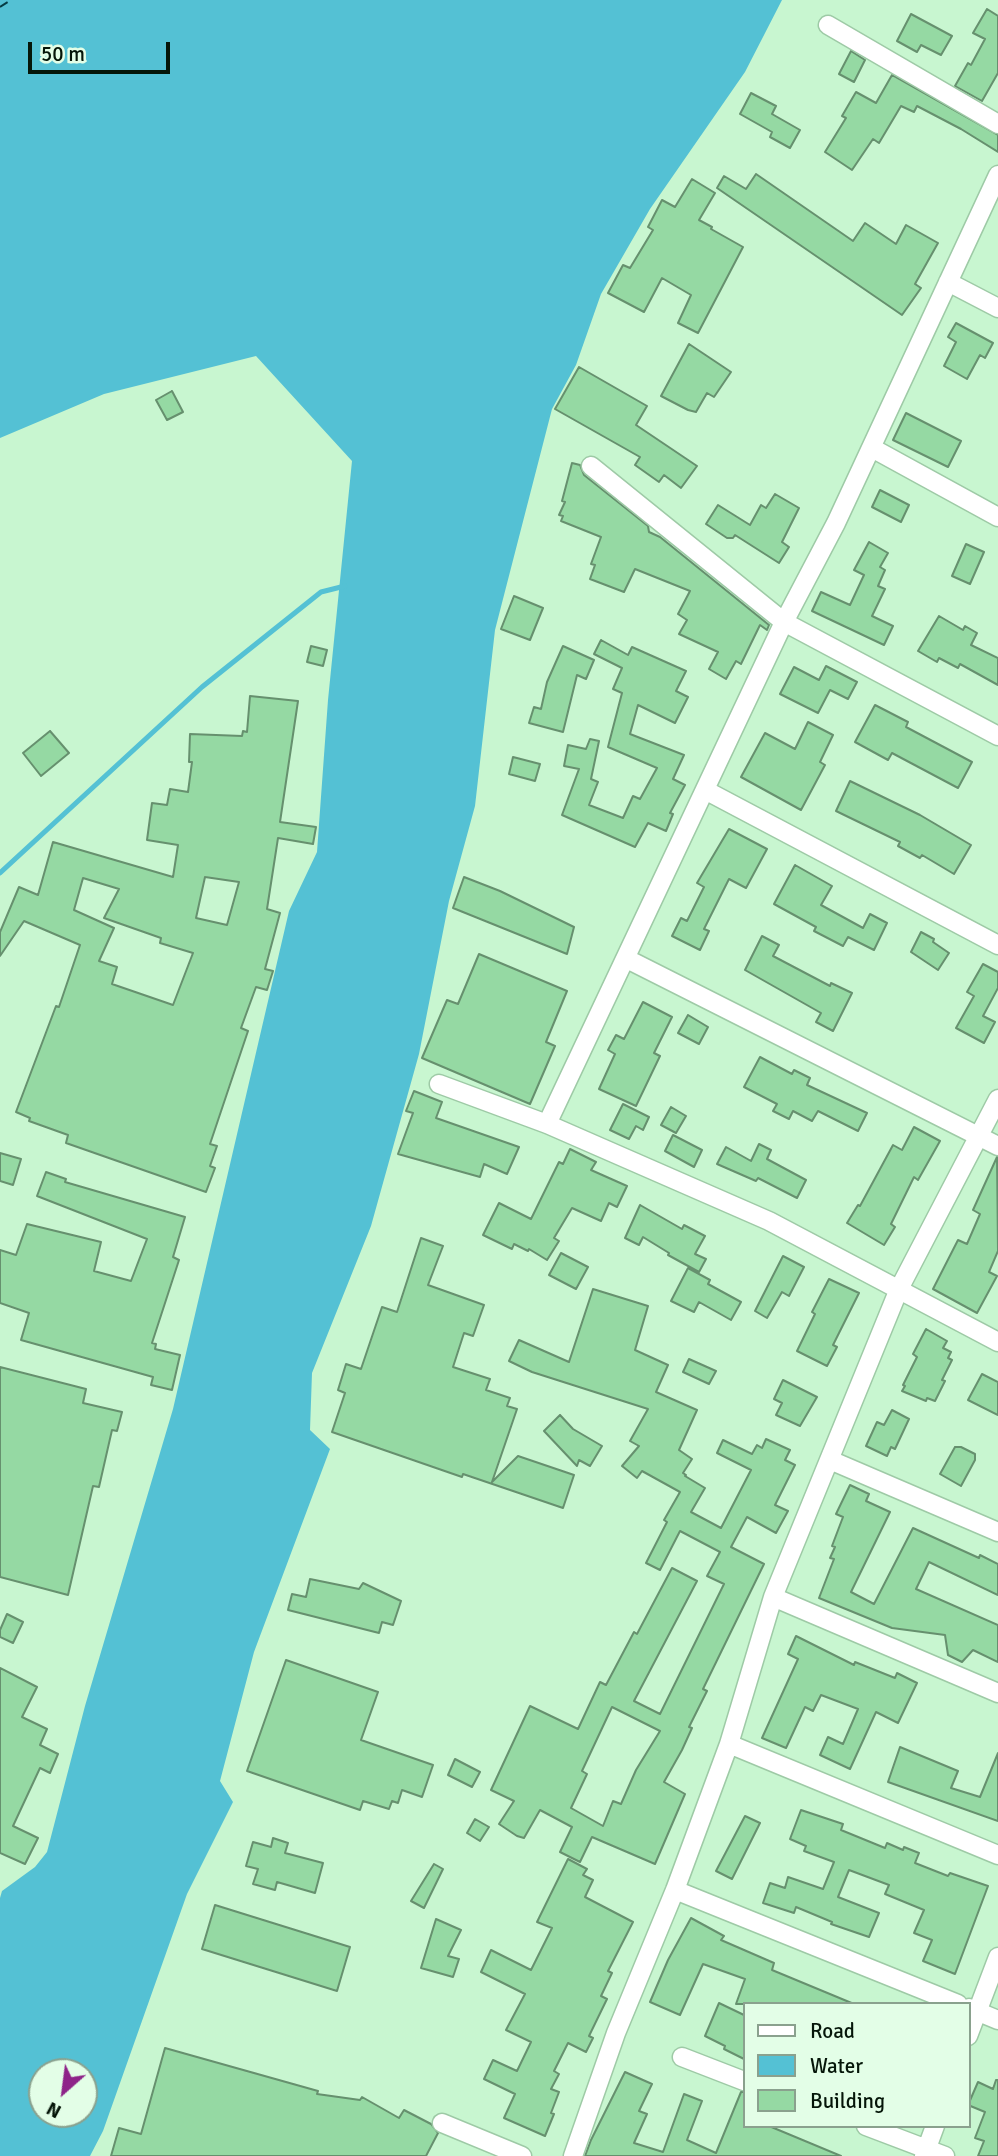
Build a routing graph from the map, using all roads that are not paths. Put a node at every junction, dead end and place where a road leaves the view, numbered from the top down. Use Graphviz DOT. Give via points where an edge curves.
graph roads {
  1 [pos="828,25"];
  2 [pos="998,124"];
  3 [pos="998,176"];
  4 [pos="948,282"];
  5 [pos="998,309"];
  6 [pos="872,447"];
  7 [pos="591,466"];
  8 [pos="998,517"];
  9 [pos="784,622"];
  10 [pos="998,736"];
  11 [pos="705,790"];
  12 [pos="998,945"];
  13 [pos="627,959"];
  14 [pos="439,1084"];
  15 [pos="998,1099"];
  16 [pos="547,1125"];
  17 [pos="980,1137"];
  18 [pos="998,1146"];
  19 [pos="899,1289"];
  20 [pos="998,1342"];
  21 [pos="830,1460"];
  22 [pos="998,1532"];
  23 [pos="773,1597"];
  24 [pos="998,1693"];
  25 [pos="729,1744"];
  26 [pos="998,1855"];
  27 [pos="675,1890"];
  28 [pos="998,1957"];
  29 [pos="953,2002"];
  30 [pos="973,2010"];
  31 [pos="998,2020"];
  32 [pos="682,2057"];
  33 [pos="743,2081"];
  34 [pos="442,2123"];
  35 [pos="871,2128"];
  36 [pos="934,2128"];
  37 [pos="925,2152"];
  38 [pos="522,2156"];
  39 [pos="573,2156"];
  40 [pos="945,2156"];
  1 -- 2 [label="street"];
  3 -- 4 [label="street"];
  4 -- 5 [label="street"];
  4 -- 6 [label="street"];
  6 -- 8 [label="street"];
  6 -- 9 [label="street"];
  7 -- 9 [label="street"];
  9 -- 10 [label="street"];
  9 -- 11 [label="street"];
  11 -- 12 [label="street"];
  11 -- 13 [label="street"];
  13 -- 16 [label="street"];
  13 -- 17 [label="street"];
  14 -- 16 [label="street"];
  15 -- 17 [label="street"];
  16 -- 19 [label="street" via="769,1221"];
  17 -- 18 [label="street"];
  17 -- 19 [label="street"];
  19 -- 20 [label="street"];
  19 -- 21 [label="street"];
  21 -- 22 [label="street"];
  21 -- 23 [label="street"];
  23 -- 24 [label="street"];
  23 -- 25 [label="street"];
  25 -- 26 [label="street"];
  25 -- 27 [label="street"];
  27 -- 29 [label="street"];
  27 -- 39 [label="street" via="616,2033"];
  28 -- 30 [label="street"];
  30 -- 31 [label="street"];
  32 -- 33 [label="street"];
  34 -- 38 [label="street"];
  35 -- 37 [label="street"];
  36 -- 37 [label="street"];
  37 -- 40 [label="street"];
}
